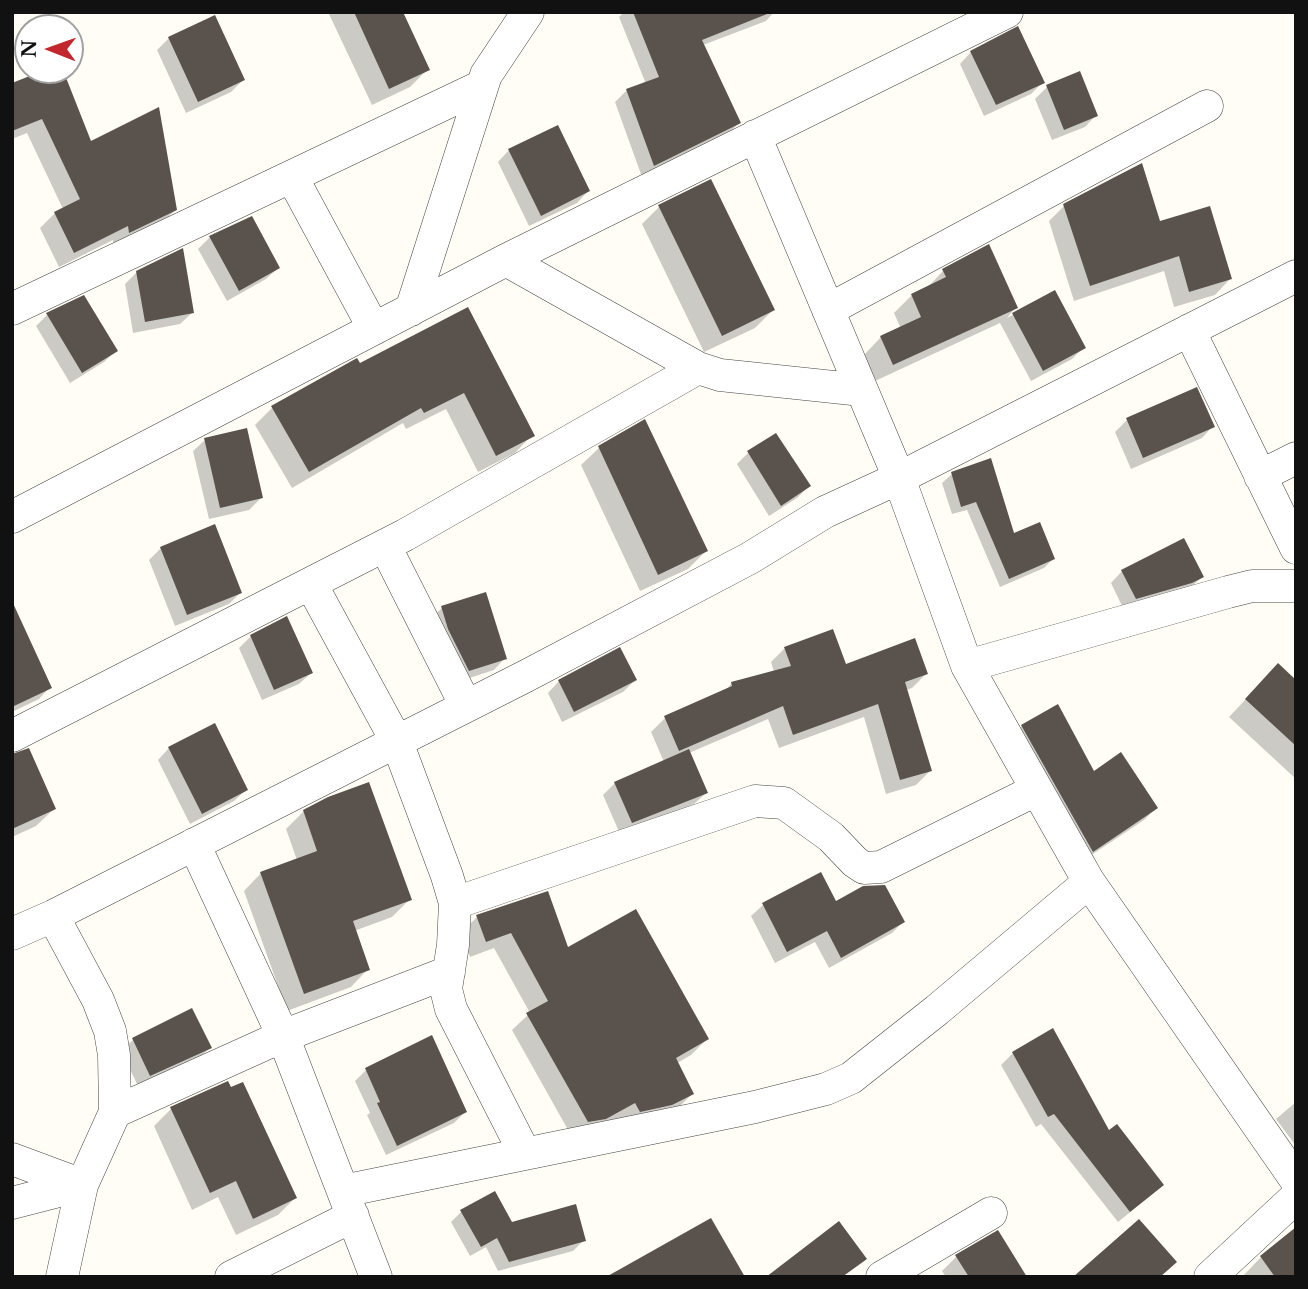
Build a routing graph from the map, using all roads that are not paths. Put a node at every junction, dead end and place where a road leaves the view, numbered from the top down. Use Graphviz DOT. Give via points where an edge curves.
graph roads {
  1 [pos="528,12"];
  2 [pos="1007,12"];
  3 [pos="482,86"];
  4 [pos="1206,106"];
  5 [pos="755,136"];
  6 [pos="292,177"];
  7 [pos="506,260"];
  8 [pos="1296,276"];
  9 [pos="12,309"];
  10 [pos="411,310"];
  11 [pos="828,310"];
  12 [pos="374,329"];
  13 [pos="1189,330"];
  14 [pos="698,369"];
  15 [pos="862,390"];
  16 [pos="1296,458"];
  17 [pos="1260,476"];
  18 [pos="899,478"];
  19 [pos="12,517"];
  20 [pos="384,546"];
  21 [pos="1296,548"];
  22 [pos="311,583"];
  23 [pos="1296,586"];
  24 [pos="967,666"];
  25 [pos="467,706"];
  26 [pos="12,736"];
  27 [pos="397,742"];
  28 [pos="1036,790"];
  29 [pos="194,844"];
  30 [pos="1089,882"];
  31 [pos="455,903"];
  32 [pos="53,916"];
  33 [pos="12,934"];
  34 [pos="449,972"];
  35 [pos="283,1036"];
  36 [pos="115,1112"];
  37 [pos="525,1154"];
  38 [pos="12,1159"];
  39 [pos="1296,1180"];
  40 [pos="82,1185"];
  41 [pos="1296,1197"];
  42 [pos="12,1203"];
  43 [pos="348,1204"];
  44 [pos="991,1213"];
  45 [pos="62,1277"];
  46 [pos="231,1277"];
  47 [pos="376,1277"];
  48 [pos="882,1277"];
  49 [pos="1210,1277"];
  1 -- 3 [label="street"];
  2 -- 5 [label="street"];
  3 -- 6 [label="street"];
  3 -- 10 [label="street"];
  4 -- 11 [label="street"];
  5 -- 7 [label="street"];
  5 -- 11 [label="street"];
  6 -- 9 [label="street"];
  6 -- 12 [label="street"];
  7 -- 10 [label="street"];
  7 -- 14 [label="street"];
  8 -- 13 [label="street"];
  10 -- 12 [label="street"];
  11 -- 15 [label="street"];
  12 -- 19 [label="street"];
  13 -- 17 [label="street"];
  13 -- 18 [label="street"];
  14 -- 15 [label="street"];
  14 -- 20 [label="street"];
  15 -- 18 [label="street"];
  16 -- 17 [label="street"];
  17 -- 21 [label="street"];
  18 -- 24 [label="street"];
  18 -- 25 [label="street" via="825,512 750,558"];
  20 -- 22 [label="street"];
  20 -- 25 [label="street"];
  22 -- 26 [label="street"];
  22 -- 27 [label="street"];
  23 -- 24 [label="street" via="1252,586"];
  24 -- 28 [label="street"];
  25 -- 27 [label="street"];
  27 -- 29 [label="street"];
  27 -- 31 [label="street"];
  28 -- 30 [label="street"];
  28 -- 31 [label="street" via="881,867 864,868 784,803 755,801"];
  29 -- 32 [label="street"];
  29 -- 35 [label="street"];
  30 -- 37 [label="street" via="850,1078 827,1089 755,1107"];
  30 -- 39 [label="street"];
  31 -- 34 [label="street"];
  32 -- 33 [label="street"];
  32 -- 36 [label="street" via="99,1000 110,1031"];
  34 -- 35 [label="street"];
  34 -- 37 [label="street" via="450,1009"];
  35 -- 36 [label="street"];
  35 -- 43 [label="street"];
  36 -- 40 [label="street"];
  37 -- 43 [label="street"];
  38 -- 40 [label="street"];
  40 -- 42 [label="street"];
  40 -- 45 [label="street"];
  41 -- 49 [label="street"];
  43 -- 46 [label="street"];
  43 -- 47 [label="street"];
  44 -- 48 [label="street"];
}
